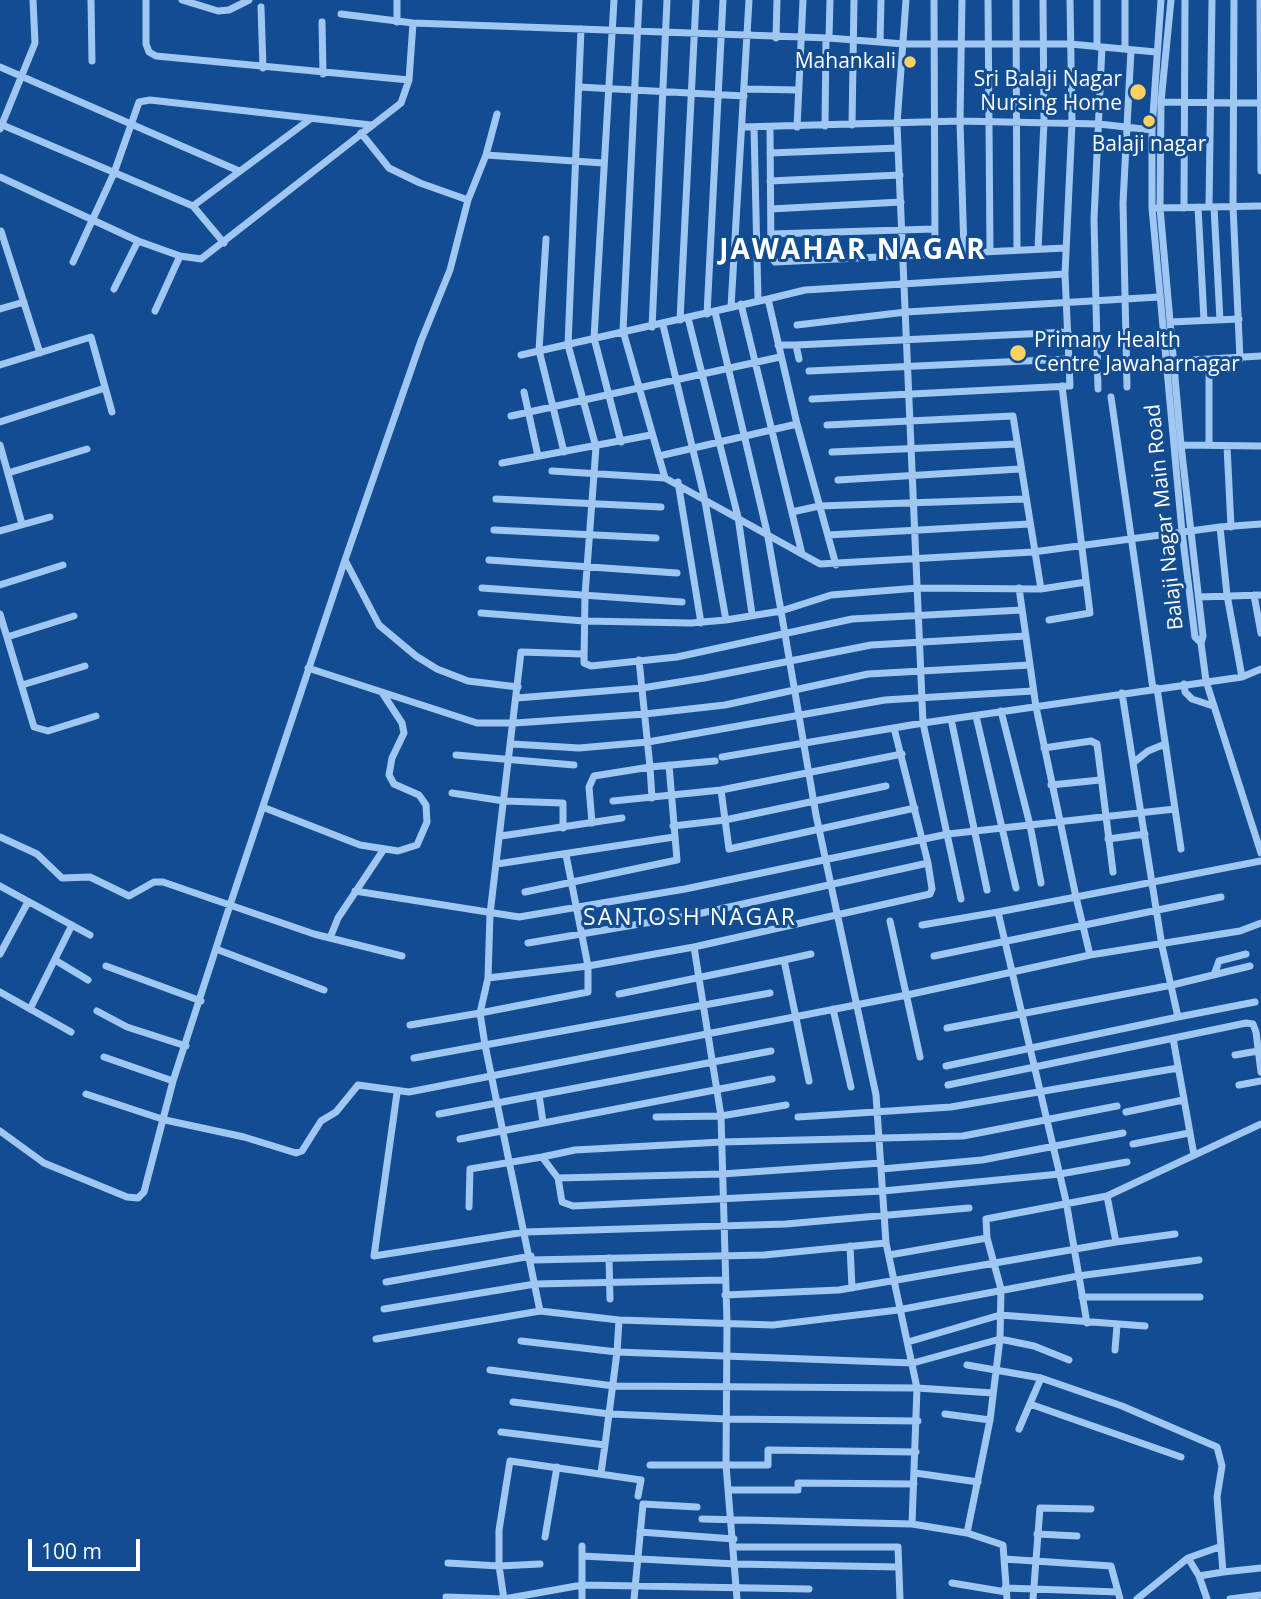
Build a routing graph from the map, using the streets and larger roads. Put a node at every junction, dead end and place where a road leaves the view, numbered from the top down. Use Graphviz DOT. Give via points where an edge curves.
graph roads {
  1 [pos="33,0"];
  2 [pos="91,0"];
  3 [pos="146,0"];
  4 [pos="182,0"];
  5 [pos="249,0"];
  6 [pos="397,0"];
  7 [pos="614,0"];
  8 [pos="639,0"];
  9 [pos="667,0"];
  10 [pos="696,0"];
  11 [pos="723,0"];
  12 [pos="749,0"];
  13 [pos="777,0"];
  14 [pos="803,0"];
  15 [pos="830,0"];
  16 [pos="854,0"];
  17 [pos="881,0"];
  18 [pos="906,0"];
  19 [pos="934,0"];
  20 [pos="962,0"];
  21 [pos="988,0"];
  22 [pos="1016,0"];
  23 [pos="1043,0"];
  24 [pos="1070,0"];
  25 [pos="1097,0"];
  26 [pos="1125,0"];
  27 [pos="1161,0"];
  28 [pos="1171,0"];
  29 [pos="1185,0"];
  30 [pos="1212,0"];
  31 [pos="1234,0"];
  32 [pos="1261,0"];
  33 [pos="261,7"];
  34 [pos="341,14"];
  35 [pos="322,22"];
  36 [pos="397,22"];
  37 [pos="412,23"];
  38 [pos="581,29"];
  39 [pos="611,30"];
  40 [pos="638,31"];
  41 [pos="665,32"];
  42 [pos="695,34"];
  43 [pos="721,35"];
  44 [pos="747,36"];
  45 [pos="801,37"];
  46 [pos="776,38"];
  47 [pos="827,38"];
  48 [pos="854,41"];
  49 [pos="880,42"];
  50 [pos="1016,43"];
  51 [pos="1044,43"];
  52 [pos="904,44"];
  53 [pos="934,44"];
  54 [pos="961,44"];
  55 [pos="988,44"];
  56 [pos="1070,44"];
  57 [pos="1100,47"];
  58 [pos="1125,49"];
  59 [pos="1156,52"];
  60 [pos="92,61"];
  61 [pos="0,67"];
  62 [pos="262,68"];
  63 [pos="323,74"];
  64 [pos="22,76"];
  65 [pos="409,80"];
  66 [pos="579,87"];
  67 [pos="607,89"];
  68 [pos="636,90"];
  69 [pos="799,90"];
  70 [pos="662,91"];
  71 [pos="691,91"];
  72 [pos="744,93"];
  73 [pos="717,94"];
  74 [pos="1161,102"];
  75 [pos="1184,103"];
  76 [pos="1210,103"];
  77 [pos="1232,103"];
  78 [pos="1260,103"];
  79 [pos="497,114"];
  80 [pos="310,120"];
  81 [pos="934,121"];
  82 [pos="960,121"];
  83 [pos="989,121"];
  84 [pos="1017,122"];
  85 [pos="1044,122"];
  86 [pos="1072,123"];
  87 [pos="897,124"];
  88 [pos="1099,124"];
  89 [pos="131,125"];
  90 [pos="370,125"];
  91 [pos="852,125"];
  92 [pos="1,126"];
  93 [pos="825,126"];
  94 [pos="742,127"];
  95 [pos="754,127"];
  96 [pos="797,127"];
  97 [pos="1126,127"];
  98 [pos="770,128"];
  99 [pos="1152,130"];
  100 [pos="362,133"];
  101 [pos="898,148"];
  102 [pos="769,153"];
  103 [pos="486,155"];
  104 [pos="576,161"];
  105 [pos="603,163"];
  106 [pos="239,171"];
  107 [pos="1261,171"];
  108 [pos="114,173"];
  109 [pos="900,175"];
  110 [pos="0,177"];
  111 [pos="770,181"];
  112 [pos="468,200"];
  113 [pos="901,202"];
  114 [pos="193,206"];
  115 [pos="1233,206"];
  116 [pos="1261,206"];
  117 [pos="1198,207"];
  118 [pos="1211,207"];
  119 [pos="1156,208"];
  120 [pos="1184,208"];
  121 [pos="771,209"];
  122 [pos="92,219"];
  123 [pos="902,229"];
  124 [pos="934,229"];
  125 [pos="1,231"];
  126 [pos="771,234"];
  127 [pos="546,239"];
  128 [pos="138,240"];
  129 [pos="224,243"];
  130 [pos="1066,248"];
  131 [pos="1017,249"];
  132 [pos="1038,249"];
  133 [pos="990,250"];
  134 [pos="964,251"];
  135 [pos="4,254"];
  136 [pos="935,254"];
  137 [pos="903,255"];
  138 [pos="180,256"];
  139 [pos="73,262"];
  140 [pos="1065,274"];
  141 [pos="905,284"];
  142 [pos="114,289"];
  143 [pos="1159,297"];
  144 [pos="768,299"];
  145 [pos="1096,300"];
  146 [pos="1123,300"];
  147 [pos="758,301"];
  148 [pos="24,302"];
  149 [pos="1066,302"];
  150 [pos="741,304"];
  151 [pos="731,307"];
  152 [pos="0,309"];
  153 [pos="155,312"];
  154 [pos="906,312"];
  155 [pos="711,313"];
  156 [pos="684,319"];
  157 [pos="1238,319"];
  158 [pos="1204,320"];
  159 [pos="1220,320"];
  160 [pos="1170,322"];
  161 [pos="663,325"];
  162 [pos="797,325"];
  163 [pos="652,327"];
  164 [pos="623,331"];
  165 [pos="1068,331"];
  166 [pos="594,338"];
  167 [pos="907,340"];
  168 [pos="568,345"];
  169 [pos="778,345"];
  170 [pos="796,345"];
  171 [pos="539,350"];
  172 [pos="40,353"];
  173 [pos="521,355"];
  174 [pos="1261,356"];
  175 [pos="780,357"];
  176 [pos="799,359"];
  177 [pos="1069,359"];
  178 [pos="1240,359"];
  179 [pos="1209,360"];
  180 [pos="1174,361"];
  181 [pos="755,364"];
  182 [pos="0,365"];
  183 [pos="908,367"];
  184 [pos="728,369"];
  185 [pos="809,371"];
  186 [pos="701,374"];
  187 [pos="677,380"];
  188 [pos="1062,386"];
  189 [pos="1127,387"];
  190 [pos="105,388"];
  191 [pos="1098,389"];
  192 [pos="638,390"];
  193 [pos="524,392"];
  194 [pos="909,394"];
  195 [pos="610,395"];
  196 [pos="1111,397"];
  197 [pos="812,399"];
  198 [pos="583,400"];
  199 [pos="555,405"];
  200 [pos="112,412"];
  201 [pos="528,412"];
  202 [pos="511,416"];
  203 [pos="911,421"];
  204 [pos="0,422"];
  205 [pos="797,424"];
  206 [pos="827,425"];
  207 [pos="772,429"];
  208 [pos="651,435"];
  209 [pos="745,435"];
  210 [pos="717,441"];
  211 [pos="621,442"];
  212 [pos="1017,444"];
  213 [pos="0,445"];
  214 [pos="1181,445"];
  215 [pos="1209,445"];
  216 [pos="1227,446"];
  217 [pos="1261,446"];
  218 [pos="596,447"];
  219 [pos="691,447"];
  220 [pos="912,447"];
  221 [pos="87,449"];
  222 [pos="564,452"];
  223 [pos="832,452"];
  224 [pos="538,456"];
  225 [pos="659,456"];
  226 [pos="502,463"];
  227 [pos="1020,469"];
  228 [pos="552,471"];
  229 [pos="9,473"];
  230 [pos="593,473"];
  231 [pos="913,475"];
  232 [pos="665,478"];
  233 [pos="838,480"];
  234 [pos="678,482"];
  235 [pos="704,496"];
  236 [pos="496,499"];
  237 [pos="1025,499"];
  238 [pos="590,503"];
  239 [pos="914,503"];
  240 [pos="819,506"];
  241 [pos="661,507"];
  242 [pos="792,512"];
  243 [pos="50,517"];
  244 [pos="737,517"];
  245 [pos="22,524"];
  246 [pos="1029,524"];
  247 [pos="1261,524"];
  248 [pos="1220,527"];
  249 [pos="1231,527"];
  250 [pos="494,530"];
  251 [pos="915,530"];
  252 [pos="0,531"];
  253 [pos="767,531"];
  254 [pos="1191,531"];
  255 [pos="1182,532"];
  256 [pos="588,534"];
  257 [pos="828,535"];
  258 [pos="656,538"];
  259 [pos="1132,538"];
  260 [pos="1082,545"];
  261 [pos="1033,552"];
  262 [pos="802,554"];
  263 [pos="917,559"];
  264 [pos="345,560"];
  265 [pos="489,560"];
  266 [pos="63,565"];
  267 [pos="835,565"];
  268 [pos="586,567"];
  269 [pos="677,573"];
  270 [pos="1086,582"];
  271 [pos="0,585"];
  272 [pos="482,588"];
  273 [pos="918,588"];
  274 [pos="1019,588"];
  275 [pos="1041,589"];
  276 [pos="584,595"];
  277 [pos="1227,595"];
  278 [pos="1258,595"];
  279 [pos="1199,597"];
  280 [pos="682,602"];
  281 [pos="1022,610"];
  282 [pos="781,611"];
  283 [pos="481,613"];
  284 [pos="0,614"];
  285 [pos="752,614"];
  286 [pos="919,614"];
  287 [pos="75,616"];
  288 [pos="726,620"];
  289 [pos="1049,620"];
  290 [pos="584,621"];
  291 [pos="701,623"];
  292 [pos="1261,633"];
  293 [pos="787,635"];
  294 [pos="1026,636"];
  295 [pos="7,637"];
  296 [pos="920,642"];
  297 [pos="1201,643"];
  298 [pos="583,654"];
  299 [pos="639,660"];
  300 [pos="792,663"];
  301 [pos="1030,665"];
  302 [pos="85,666"];
  303 [pos="308,668"];
  304 [pos="1261,668"];
  305 [pos="922,670"];
  306 [pos="1242,677"];
  307 [pos="1206,681"];
  308 [pos="1184,684"];
  309 [pos="22,685"];
  310 [pos="518,687"];
  311 [pos="642,688"];
  312 [pos="1155,688"];
  313 [pos="796,690"];
  314 [pos="1033,691"];
  315 [pos="1122,693"];
  316 [pos="382,694"];
  317 [pos="517,698"];
  318 [pos="923,698"];
  319 [pos="1213,706"];
  320 [pos="1035,707"];
  321 [pos="1002,711"];
  322 [pos="645,714"];
  323 [pos="800,715"];
  324 [pos="96,716"];
  325 [pos="976,716"];
  326 [pos="951,719"];
  327 [pos="515,723"];
  328 [pos="923,723"];
  329 [pos="894,727"];
  330 [pos="648,742"];
  331 [pos="804,742"];
  332 [pos="512,744"];
  333 [pos="1165,744"];
  334 [pos="1044,748"];
  335 [pos="902,754"];
  336 [pos="456,755"];
  337 [pos="510,762"];
  338 [pos="1133,764"];
  339 [pos="574,765"];
  340 [pos="669,765"];
  341 [pos="650,767"];
  342 [pos="809,772"];
  343 [pos="1100,780"];
  344 [pos="1051,785"];
  345 [pos="886,786"];
  346 [pos="721,790"];
  347 [pos="452,793"];
  348 [pos="671,796"];
  349 [pos="652,798"];
  350 [pos="814,799"];
  351 [pos="505,801"];
  352 [pos="612,801"];
  353 [pos="265,808"];
  354 [pos="915,808"];
  355 [pos="1175,809"];
  356 [pos="1142,813"];
  357 [pos="1261,816"];
  358 [pos="622,818"];
  359 [pos="1104,818"];
  360 [pos="1250,819"];
  361 [pos="725,820"];
  362 [pos="592,823"];
  363 [pos="1059,824"];
  364 [pos="1030,825"];
  365 [pos="673,826"];
  366 [pos="1002,827"];
  367 [pos="563,828"];
  368 [pos="820,830"];
  369 [pos="975,830"];
  370 [pos="948,834"];
  371 [pos="1145,834"];
  372 [pos="500,836"];
  373 [pos="0,837"];
  374 [pos="674,837"];
  375 [pos="922,839"];
  376 [pos="1108,839"];
  377 [pos="384,849"];
  378 [pos="1181,849"];
  379 [pos="1261,853"];
  380 [pos="566,855"];
  381 [pos="825,857"];
  382 [pos="1261,861"];
  383 [pos="928,863"];
  384 [pos="497,864"];
  385 [pos="1113,872"];
  386 [pos="1153,881"];
  387 [pos="572,883"];
  388 [pos="1041,883"];
  389 [pos="831,885"];
  390 [pos="0,886"];
  391 [pos="1016,888"];
  392 [pos="986,890"];
  393 [pos="355,891"];
  394 [pos="525,892"];
  395 [pos="1076,897"];
  396 [pos="1221,897"];
  397 [pos="961,899"];
  398 [pos="28,902"];
  399 [pos="230,905"];
  400 [pos="577,906"];
  401 [pos="998,912"];
  402 [pos="1157,912"];
  403 [pos="490,915"];
  404 [pos="838,915"];
  405 [pos="890,921"];
  406 [pos="1261,923"];
  407 [pos="72,925"];
  408 [pos="922,925"];
  409 [pos="1083,925"];
  410 [pos="90,935"];
  411 [pos="582,936"];
  412 [pos="330,938"];
  413 [pos="1005,942"];
  414 [pos="528,943"];
  415 [pos="1162,946"];
  416 [pos="694,947"];
  417 [pos="216,949"];
  418 [pos="0,954"];
  419 [pos="811,954"];
  420 [pos="1246,954"];
  421 [pos="1090,955"];
  422 [pos="402,956"];
  423 [pos="934,956"];
  424 [pos="55,960"];
  425 [pos="784,960"];
  426 [pos="106,966"];
  427 [pos="588,966"];
  428 [pos="1250,966"];
  429 [pos="1012,973"];
  430 [pos="1214,975"];
  431 [pos="488,978"];
  432 [pos="701,979"];
  433 [pos="88,980"];
  434 [pos="1172,985"];
  435 [pos="324,990"];
  436 [pos="0,992"];
  437 [pos="770,993"];
  438 [pos="619,994"];
  439 [pos="906,995"];
  440 [pos="201,1002"];
  441 [pos="1255,1002"];
  442 [pos="857,1004"];
  443 [pos="705,1006"];
  444 [pos="30,1009"];
  445 [pos="833,1009"];
  446 [pos="97,1012"];
  447 [pos="1022,1012"];
  448 [pos="480,1013"];
  449 [pos="795,1017"];
  450 [pos="1178,1017"];
  451 [pos="410,1025"];
  452 [pos="947,1028"];
  453 [pos="71,1032"];
  454 [pos="708,1032"];
  455 [pos="1173,1038"];
  456 [pos="485,1045"];
  457 [pos="186,1046"];
  458 [pos="1031,1049"];
  459 [pos="771,1051"];
  460 [pos="1258,1051"];
  461 [pos="1235,1055"];
  462 [pos="920,1056"];
  463 [pos="104,1057"];
  464 [pos="414,1058"];
  465 [pos="713,1062"];
  466 [pos="946,1066"];
  467 [pos="1034,1067"];
  468 [pos="1178,1068"];
  469 [pos="1261,1072"];
  470 [pos="490,1075"];
  471 [pos="772,1079"];
  472 [pos="173,1081"];
  473 [pos="809,1081"];
  474 [pos="1261,1081"];
  475 [pos="948,1084"];
  476 [pos="1239,1085"];
  477 [pos="851,1087"];
  478 [pos="717,1090"];
  479 [pos="1040,1090"];
  480 [pos="397,1093"];
  481 [pos="86,1094"];
  482 [pos="539,1095"];
  483 [pos="1183,1100"];
  484 [pos="495,1103"];
  485 [pos="786,1105"];
  486 [pos="1116,1106"];
  487 [pos="878,1112"];
  488 [pos="1126,1112"];
  489 [pos="439,1114"];
  490 [pos="720,1116"];
  491 [pos="656,1117"];
  492 [pos="798,1117"];
  493 [pos="1046,1118"];
  494 [pos="165,1120"];
  495 [pos="543,1122"];
  496 [pos="1261,1124"];
  497 [pos="500,1129"];
  498 [pos="0,1131"];
  499 [pos="1123,1133"];
  500 [pos="1189,1133"];
  501 [pos="460,1139"];
  502 [pos="880,1141"];
  503 [pos="722,1142"];
  504 [pos="1133,1144"];
  505 [pos="1053,1146"];
  506 [pos="1194,1155"];
  507 [pos="542,1157"];
  508 [pos="1127,1162"];
  509 [pos="508,1163"];
  510 [pos="881,1166"];
  511 [pos="722,1174"];
  512 [pos="1059,1174"];
  513 [pos="558,1178"];
  514 [pos="883,1191"];
  515 [pos="1107,1196"];
  516 [pos="723,1199"];
  517 [pos="1066,1201"];
  518 [pos="469,1207"];
  519 [pos="969,1208"];
  520 [pos="885,1216"];
  521 [pos="722,1225"];
  522 [pos="525,1232"];
  523 [pos="1175,1234"];
  524 [pos="987,1237"];
  525 [pos="1116,1242"];
  526 [pos="886,1243"];
  527 [pos="850,1246"];
  528 [pos="1075,1250"];
  529 [pos="888,1255"];
  530 [pos="724,1256"];
  531 [pos="531,1258"];
  532 [pos="609,1258"];
  533 [pos="1199,1260"];
  534 [pos="994,1263"];
  535 [pos="1078,1276"];
  536 [pos="724,1280"];
  537 [pos="386,1282"];
  538 [pos="610,1283"];
  539 [pos="893,1283"];
  540 [pos="535,1284"];
  541 [pos="852,1288"];
  542 [pos="1001,1289"];
  543 [pos="725,1295"];
  544 [pos="1082,1297"];
  545 [pos="1200,1297"];
  546 [pos="610,1299"];
  547 [pos="384,1309"];
  548 [pos="898,1310"];
  549 [pos="541,1311"];
  550 [pos="1000,1315"];
  551 [pos="619,1320"];
  552 [pos="727,1323"];
  553 [pos="1087,1323"];
  554 [pos="1117,1325"];
  555 [pos="1145,1326"];
  556 [pos="376,1339"];
  557 [pos="1000,1339"];
  558 [pos="521,1342"];
  559 [pos="908,1342"];
  560 [pos="1115,1350"];
  561 [pos="617,1352"];
  562 [pos="727,1356"];
  563 [pos="1069,1360"];
  564 [pos="913,1363"];
  565 [pos="967,1365"];
  566 [pos="996,1368"];
  567 [pos="490,1370"];
  568 [pos="1041,1378"];
  569 [pos="614,1386"];
  570 [pos="726,1388"];
  571 [pos="917,1388"];
  572 [pos="993,1393"];
  573 [pos="513,1402"];
  574 [pos="1030,1404"];
  575 [pos="610,1414"];
  576 [pos="944,1414"];
  577 [pos="727,1419"];
  578 [pos="918,1420"];
  579 [pos="990,1420"];
  580 [pos="1019,1429"];
  581 [pos="501,1432"];
  582 [pos="605,1444"];
  583 [pos="916,1452"];
  584 [pos="1181,1457"];
  585 [pos="650,1465"];
  586 [pos="726,1465"];
  587 [pos="556,1467"];
  588 [pos="601,1473"];
  589 [pos="915,1474"];
  590 [pos="978,1482"];
  591 [pos="914,1484"];
  592 [pos="729,1490"];
  593 [pos="638,1496"];
  594 [pos="697,1507"];
  595 [pos="1091,1509"];
  596 [pos="702,1519"];
  597 [pos="733,1520"];
  598 [pos="912,1524"];
  599 [pos="640,1532"];
  600 [pos="967,1533"];
  601 [pos="1037,1534"];
  602 [pos="1077,1536"];
  603 [pos="545,1537"];
  604 [pos="735,1543"];
  605 [pos="582,1546"];
  606 [pos="1219,1547"];
  607 [pos="582,1556"];
  608 [pos="1188,1558"];
  609 [pos="1004,1559"];
  610 [pos="1035,1560"];
  611 [pos="638,1561"];
  612 [pos="448,1563"];
  613 [pos="540,1564"];
  614 [pos="736,1564"];
  615 [pos="499,1566"];
  616 [pos="898,1567"];
  617 [pos="1261,1568"];
  618 [pos="1223,1572"];
  619 [pos="1199,1576"];
  620 [pos="952,1583"];
  621 [pos="582,1585"];
  622 [pos="635,1586"];
  623 [pos="736,1587"];
  624 [pos="1034,1588"];
  625 [pos="809,1589"];
  626 [pos="1006,1593"];
  627 [pos="1261,1595"];
  628 [pos="1119,1596"];
  629 [pos="446,1597"];
  630 [pos="504,1599"];
  631 [pos="582,1599"];
  632 [pos="634,1599"];
  633 [pos="737,1599"];
  634 [pos="900,1599"];
  635 [pos="1033,1599"];
  636 [pos="1137,1599"];
  637 [pos="1207,1599"];
  638 [pos="1230,1599"];
  1 -- 64 [label="street" via="35,43"];
  2 -- 60 [label="street"];
  3 -- 62 [label="street" via="146,44 153,56"];
  4 -- 5 [label="street" via="218,11"];
  6 -- 36 [label="street"];
  7 -- 39 [label="street"];
  8 -- 40 [label="street"];
  9 -- 41 [label="street"];
  10 -- 42 [label="street"];
  11 -- 43 [label="street"];
  12 -- 44 [label="street"];
  13 -- 46 [label="street"];
  14 -- 45 [label="street"];
  15 -- 47 [label="street"];
  16 -- 48 [label="street"];
  17 -- 49 [label="street"];
  18 -- 52 [label="street"];
  19 -- 53 [label="street"];
  20 -- 54 [label="street"];
  21 -- 55 [label="street"];
  22 -- 50 [label="street"];
  23 -- 51 [label="street"];
  24 -- 56 [label="street"];
  25 -- 57 [label="street"];
  26 -- 58 [label="street"];
  27 -- 59 [label="street, Balaji Nagar Main Road"];
  28 -- 74 [label="street"];
  29 -- 75 [label="street"];
  30 -- 76 [label="street"];
  31 -- 77 [label="street"];
  32 -- 78 [label="street"];
  33 -- 62 [label="street"];
  34 -- 36 [label="street"];
  35 -- 63 [label="street"];
  36 -- 37 [label="street"];
  37 -- 38 [label="street"];
  37 -- 65 [label="street"];
  38 -- 39 [label="street"];
  38 -- 66 [label="street"];
  39 -- 40 [label="street"];
  39 -- 67 [label="street"];
  40 -- 41 [label="street"];
  40 -- 68 [label="street"];
  41 -- 42 [label="street"];
  41 -- 70 [label="street"];
  42 -- 43 [label="street"];
  42 -- 71 [label="street"];
  43 -- 44 [label="street"];
  43 -- 73 [label="street"];
  44 -- 46 [label="street"];
  44 -- 72 [label="street"];
  45 -- 46 [label="street"];
  45 -- 47 [label="street"];
  45 -- 69 [label="street"];
  47 -- 48 [label="street"];
  47 -- 93 [label="street"];
  48 -- 49 [label="street"];
  48 -- 91 [label="street"];
  49 -- 52 [label="street"];
  50 -- 51 [label="street"];
  50 -- 55 [label="street"];
  50 -- 84 [label="street"];
  51 -- 56 [label="street"];
  51 -- 85 [label="street"];
  52 -- 53 [label="street"];
  52 -- 87 [label="street"];
  53 -- 54 [label="street"];
  53 -- 81 [label="street"];
  54 -- 55 [label="street"];
  54 -- 82 [label="street"];
  55 -- 83 [label="street"];
  56 -- 57 [label="street"];
  56 -- 86 [label="street"];
  57 -- 58 [label="street"];
  57 -- 88 [label="street"];
  58 -- 59 [label="street"];
  58 -- 97 [label="street" via="1131,50"];
  59 -- 99 [label="street, Balaji Nagar Main Road"];
  61 -- 64 [label="street"];
  62 -- 63 [label="street"];
  63 -- 65 [label="street"];
  64 -- 89 [label="street"];
  64 -- 92 [label="street"];
  65 -- 90 [label="street" via="401,103"];
  66 -- 67 [label="street"];
  66 -- 104 [label="street"];
  67 -- 68 [label="street"];
  67 -- 105 [label="street"];
  68 -- 70 [label="street"];
  68 -- 164 [label="street"];
  69 -- 72 [label="street"];
  69 -- 96 [label="street"];
  70 -- 71 [label="street"];
  70 -- 163 [label="street"];
  71 -- 73 [label="street"];
  71 -- 156 [label="street"];
  72 -- 73 [label="street"];
  72 -- 94 [label="street"];
  73 -- 155 [label="street"];
  74 -- 75 [label="street"];
  74 -- 119 [label="street"];
  75 -- 76 [label="street"];
  75 -- 120 [label="street"];
  76 -- 77 [label="street"];
  76 -- 118 [label="street"];
  77 -- 78 [label="street"];
  77 -- 115 [label="street"];
  78 -- 107 [label="street"];
  79 -- 103 [label="street"];
  80 -- 89 [label="street" via="144,100 139,102"];
  80 -- 90 [label="street"];
  80 -- 106 [label="street"];
  81 -- 82 [label="street"];
  81 -- 87 [label="street"];
  81 -- 124 [label="street"];
  82 -- 83 [label="street"];
  82 -- 134 [label="street"];
  83 -- 84 [label="street"];
  83 -- 133 [label="street"];
  84 -- 85 [label="street"];
  84 -- 131 [label="street"];
  85 -- 86 [label="street"];
  85 -- 132 [label="street"];
  86 -- 88 [label="street"];
  86 -- 130 [label="street"];
  87 -- 91 [label="street"];
  87 -- 101 [label="street"];
  88 -- 97 [label="street"];
  88 -- 145 [label="street"];
  89 -- 106 [label="street"];
  89 -- 108 [label="street"];
  90 -- 100 [label="street"];
  91 -- 93 [label="street"];
  92 -- 108 [label="street"];
  93 -- 96 [label="street"];
  94 -- 95 [label="street"];
  94 -- 151 [label="street"];
  95 -- 98 [label="street"];
  95 -- 147 [label="street"];
  96 -- 98 [label="street"];
  97 -- 99 [label="street"];
  97 -- 146 [label="street"];
  98 -- 102 [label="street"];
  99 -- 119 [label="street, Balaji Nagar Main Road"];
  100 -- 112 [label="street" via="389,168"];
  100 -- 129 [label="street"];
  101 -- 102 [label="street"];
  101 -- 109 [label="street"];
  102 -- 111 [label="street"];
  103 -- 104 [label="street"];
  103 -- 112 [label="street"];
  104 -- 105 [label="street"];
  104 -- 168 [label="street"];
  105 -- 166 [label="street"];
  106 -- 114 [label="street"];
  108 -- 114 [label="street"];
  108 -- 122 [label="street"];
  109 -- 111 [label="street"];
  109 -- 113 [label="street"];
  110 -- 122 [label="street"];
  111 -- 121 [label="street"];
  112 -- 264 [label="street" via="450,270"];
  113 -- 121 [label="street"];
  113 -- 123 [label="street"];
  114 -- 129 [label="street"];
  115 -- 116 [label="street"];
  115 -- 118 [label="street"];
  115 -- 157 [label="street"];
  117 -- 118 [label="street"];
  117 -- 120 [label="street"];
  117 -- 158 [label="street"];
  118 -- 159 [label="street"];
  119 -- 120 [label="street"];
  119 -- 143 [label="street, Balaji Nagar Main Road"];
  119 -- 160 [label="street"];
  121 -- 126 [label="street"];
  122 -- 128 [label="street"];
  122 -- 139 [label="street"];
  123 -- 124 [label="street"];
  123 -- 126 [label="street"];
  123 -- 137 [label="street"];
  124 -- 136 [label="street"];
  125 -- 135 [label="street"];
  126 -- 137 [label="street" via="771,257 778,263"];
  127 -- 171 [label="street"];
  128 -- 138 [label="street"];
  128 -- 142 [label="street"];
  129 -- 138 [label="street" via="201,259"];
  130 -- 132 [label="street"];
  130 -- 140 [label="street"];
  131 -- 132 [label="street"];
  131 -- 133 [label="street"];
  133 -- 134 [label="street"];
  134 -- 136 [label="street"];
  135 -- 148 [label="street"];
  136 -- 137 [label="street"];
  137 -- 141 [label="street"];
  138 -- 153 [label="street"];
  140 -- 141 [label="street"];
  140 -- 149 [label="street"];
  141 -- 144 [label="street" via="805,290"];
  141 -- 154 [label="street"];
  143 -- 146 [label="street"];
  143 -- 255 [label="street, Balaji Nagar Main Road"];
  144 -- 147 [label="street"];
  144 -- 169 [label="street"];
  145 -- 146 [label="street"];
  145 -- 149 [label="street"];
  145 -- 191 [label="street"];
  146 -- 189 [label="street"];
  147 -- 150 [label="street"];
  148 -- 152 [label="street"];
  148 -- 172 [label="street"];
  149 -- 154 [label="street"];
  149 -- 165 [label="street"];
  150 -- 151 [label="street"];
  150 -- 181 [label="street"];
  151 -- 155 [label="street"];
  154 -- 162 [label="street"];
  154 -- 167 [label="street"];
  155 -- 156 [label="street"];
  155 -- 184 [label="street"];
  156 -- 161 [label="street"];
  156 -- 186 [label="street"];
  157 -- 159 [label="street"];
  157 -- 178 [label="street"];
  158 -- 159 [label="street"];
  158 -- 160 [label="street"];
  160 -- 180 [label="street"];
  161 -- 163 [label="street"];
  161 -- 187 [label="street"];
  163 -- 164 [label="street"];
  164 -- 166 [label="street"];
  164 -- 192 [label="street"];
  165 -- 167 [label="street"];
  165 -- 177 [label="street"];
  166 -- 168 [label="street"];
  166 -- 195 [label="street"];
  167 -- 170 [label="street"];
  167 -- 183 [label="street"];
  168 -- 171 [label="street"];
  168 -- 198 [label="street"];
  169 -- 170 [label="street"];
  169 -- 175 [label="street"];
  170 -- 176 [label="street"];
  171 -- 173 [label="street"];
  171 -- 199 [label="street"];
  172 -- 182 [label="street"];
  172 -- 190 [label="street" via="90,337"];
  174 -- 178 [label="street"];
  175 -- 181 [label="street"];
  175 -- 205 [label="street"];
  177 -- 183 [label="street"];
  177 -- 188 [label="street" via="1070,386"];
  178 -- 179 [label="street"];
  179 -- 180 [label="street"];
  179 -- 215 [label="street"];
  180 -- 214 [label="street"];
  181 -- 184 [label="street"];
  181 -- 207 [label="street"];
  183 -- 185 [label="street"];
  183 -- 194 [label="street"];
  184 -- 186 [label="street"];
  184 -- 209 [label="street"];
  186 -- 187 [label="street"];
  186 -- 210 [label="street"];
  187 -- 192 [label="street"];
  187 -- 219 [label="street"];
  188 -- 194 [label="street"];
  188 -- 260 [label="street"];
  190 -- 200 [label="street"];
  190 -- 204 [label="street"];
  192 -- 195 [label="street"];
  192 -- 208 [label="street"];
  193 -- 201 [label="street"];
  194 -- 197 [label="street"];
  194 -- 203 [label="street"];
  195 -- 198 [label="street"];
  195 -- 211 [label="street"];
  196 -- 259 [label="street"];
  198 -- 199 [label="street"];
  198 -- 218 [label="street"];
  199 -- 201 [label="street"];
  199 -- 222 [label="street"];
  201 -- 202 [label="street"];
  201 -- 224 [label="street"];
  203 -- 206 [label="street"];
  203 -- 212 [label="street" via="1013,416"];
  203 -- 220 [label="street"];
  205 -- 207 [label="street"];
  205 -- 240 [label="street"];
  207 -- 209 [label="street"];
  207 -- 242 [label="street"];
  208 -- 211 [label="street"];
  208 -- 225 [label="street"];
  209 -- 210 [label="street"];
  209 -- 253 [label="street"];
  210 -- 219 [label="street"];
  210 -- 244 [label="street"];
  211 -- 218 [label="street"];
  212 -- 220 [label="street"];
  212 -- 227 [label="street"];
  213 -- 229 [label="street"];
  214 -- 215 [label="street"];
  214 -- 254 [label="street"];
  215 -- 216 [label="street"];
  216 -- 217 [label="street"];
  216 -- 249 [label="street"];
  218 -- 222 [label="street"];
  218 -- 230 [label="street"];
  219 -- 225 [label="street"];
  219 -- 235 [label="street"];
  220 -- 223 [label="street"];
  220 -- 231 [label="street"];
  221 -- 229 [label="street"];
  222 -- 224 [label="street"];
  224 -- 226 [label="street"];
  225 -- 232 [label="street"];
  227 -- 231 [label="street"];
  227 -- 237 [label="street"];
  228 -- 230 [label="street"];
  229 -- 245 [label="street"];
  230 -- 232 [label="street"];
  230 -- 238 [label="street"];
  231 -- 233 [label="street"];
  231 -- 239 [label="street"];
  232 -- 234 [label="street"];
  234 -- 235 [label="street"];
  234 -- 291 [label="street"];
  235 -- 244 [label="street"];
  235 -- 288 [label="street"];
  236 -- 238 [label="street"];
  237 -- 239 [label="street"];
  237 -- 246 [label="street"];
  238 -- 241 [label="street"];
  238 -- 256 [label="street"];
  239 -- 240 [label="street"];
  239 -- 251 [label="street"];
  240 -- 242 [label="street"];
  240 -- 257 [label="street"];
  242 -- 262 [label="street"];
  243 -- 245 [label="street"];
  244 -- 253 [label="street"];
  244 -- 285 [label="street"];
  245 -- 252 [label="street"];
  246 -- 251 [label="street"];
  246 -- 261 [label="street"];
  247 -- 249 [label="street"];
  248 -- 249 [label="street"];
  248 -- 254 [label="street"];
  248 -- 277 [label="street"];
  250 -- 256 [label="street"];
  251 -- 257 [label="street"];
  251 -- 263 [label="street"];
  253 -- 262 [label="street"];
  253 -- 282 [label="street"];
  254 -- 255 [label="street"];
  254 -- 279 [label="street"];
  255 -- 259 [label="street"];
  255 -- 297 [label="street, Balaji Nagar Main Road" via="1195,638"];
  256 -- 258 [label="street"];
  256 -- 268 [label="street"];
  257 -- 267 [label="street"];
  259 -- 260 [label="street"];
  259 -- 312 [label="street"];
  260 -- 261 [label="street"];
  260 -- 270 [label="street"];
  261 -- 263 [label="street"];
  261 -- 275 [label="street"];
  262 -- 267 [label="street" via="820,564"];
  263 -- 267 [label="street"];
  263 -- 273 [label="street"];
  264 -- 303 [label="street"];
  264 -- 310 [label="street" via="379,625 416,656 468,681"];
  265 -- 268 [label="street"];
  266 -- 271 [label="street"];
  268 -- 269 [label="street"];
  268 -- 276 [label="street"];
  270 -- 275 [label="street"];
  270 -- 289 [label="street" via="1090,613"];
  272 -- 276 [label="street"];
  273 -- 274 [label="street"];
  273 -- 282 [label="street" via="831,595"];
  273 -- 286 [label="street"];
  274 -- 275 [label="street"];
  274 -- 281 [label="street"];
  276 -- 280 [label="street"];
  276 -- 290 [label="street"];
  277 -- 278 [label="street"];
  277 -- 279 [label="street"];
  277 -- 306 [label="street"];
  278 -- 292 [label="street"];
  279 -- 297 [label="street"];
  281 -- 286 [label="street"];
  281 -- 294 [label="street"];
  282 -- 285 [label="street"];
  282 -- 293 [label="street"];
  283 -- 290 [label="street"];
  284 -- 295 [label="street"];
  285 -- 288 [label="street"];
  286 -- 293 [label="street" via="852,619"];
  286 -- 296 [label="street"];
  287 -- 295 [label="street"];
  288 -- 291 [label="street"];
  290 -- 291 [label="street"];
  290 -- 298 [label="street"];
  293 -- 299 [label="street"];
  293 -- 300 [label="street"];
  294 -- 296 [label="street"];
  294 -- 301 [label="street"];
  295 -- 309 [label="street"];
  296 -- 300 [label="street" via="871,645"];
  296 -- 305 [label="street"];
  297 -- 307 [label="street, Balaji Nagar Main Road"];
  298 -- 299 [label="street" via="584,663 591,666"];
  298 -- 310 [label="street" via="522,652"];
  299 -- 311 [label="street"];
  300 -- 311 [label="street"];
  300 -- 313 [label="street"];
  301 -- 305 [label="street"];
  301 -- 314 [label="street"];
  302 -- 309 [label="street"];
  303 -- 316 [label="street"];
  303 -- 353 [label="street"];
  304 -- 306 [label="street"];
  305 -- 313 [label="street" via="868,674"];
  305 -- 318 [label="street"];
  306 -- 307 [label="street"];
  307 -- 308 [label="street"];
  307 -- 319 [label="street, Balaji Nagar Main Road"];
  308 -- 312 [label="street"];
  308 -- 319 [label="street" via="1192,699"];
  309 -- 324 [label="street" via="38,730"];
  310 -- 317 [label="street"];
  311 -- 317 [label="street"];
  311 -- 322 [label="street"];
  312 -- 315 [label="street"];
  312 -- 333 [label="street"];
  313 -- 322 [label="street" via="725,705"];
  313 -- 323 [label="street"];
  314 -- 318 [label="street"];
  314 -- 320 [label="street"];
  315 -- 320 [label="street"];
  315 -- 338 [label="street"];
  316 -- 327 [label="street" via="477,723"];
  316 -- 377 [label="street" via="404,733 389,775 394,784 423,798 427,822 417,845"];
  317 -- 327 [label="street"];
  318 -- 323 [label="street"];
  318 -- 328 [label="street"];
  319 -- 360 [label="street, Balaji Nagar Main Road"];
  320 -- 321 [label="street"];
  320 -- 334 [label="street"];
  321 -- 325 [label="street"];
  321 -- 364 [label="street"];
  322 -- 327 [label="street"];
  322 -- 330 [label="street"];
  323 -- 330 [label="street"];
  323 -- 331 [label="street"];
  325 -- 326 [label="street"];
  325 -- 366 [label="street"];
  326 -- 328 [label="street"];
  326 -- 369 [label="street"];
  327 -- 332 [label="street"];
  328 -- 329 [label="street"];
  328 -- 370 [label="street"];
  329 -- 331 [label="street"];
  329 -- 335 [label="street"];
  330 -- 332 [label="street" via="579,748"];
  330 -- 341 [label="street"];
  331 -- 340 [label="street"];
  331 -- 342 [label="street"];
  332 -- 337 [label="street"];
  333 -- 338 [label="street"];
  333 -- 355 [label="street"];
  334 -- 343 [label="street" via="1095,741"];
  334 -- 344 [label="street"];
  335 -- 342 [label="street"];
  335 -- 354 [label="street"];
  336 -- 337 [label="street"];
  337 -- 339 [label="street"];
  337 -- 351 [label="street"];
  338 -- 356 [label="street"];
  340 -- 341 [label="street"];
  340 -- 348 [label="street"];
  341 -- 349 [label="street"];
  341 -- 362 [label="street" via="590,779"];
  342 -- 346 [label="street"];
  342 -- 350 [label="street"];
  343 -- 344 [label="street"];
  343 -- 359 [label="street"];
  344 -- 363 [label="street"];
  345 -- 350 [label="street"];
  346 -- 348 [label="street"];
  346 -- 361 [label="street"];
  347 -- 351 [label="street"];
  348 -- 349 [label="street"];
  348 -- 365 [label="street"];
  349 -- 352 [label="street"];
  350 -- 361 [label="street"];
  350 -- 368 [label="street"];
  351 -- 367 [label="street" via="563,803"];
  351 -- 372 [label="street"];
  353 -- 377 [label="street" via="360,845"];
  353 -- 399 [label="street"];
  354 -- 368 [label="street"];
  354 -- 375 [label="street"];
  355 -- 356 [label="street"];
  355 -- 378 [label="street"];
  356 -- 359 [label="street"];
  356 -- 371 [label="street"];
  357 -- 360 [label="street"];
  358 -- 362 [label="street"];
  359 -- 363 [label="street"];
  359 -- 376 [label="street"];
  360 -- 379 [label="street, Balaji Nagar Main Road"];
  361 -- 365 [label="street"];
  361 -- 368 [label="street" via="729,849"];
  362 -- 367 [label="street"];
  363 -- 364 [label="street"];
  363 -- 395 [label="street"];
  364 -- 366 [label="street"];
  364 -- 388 [label="street"];
  365 -- 374 [label="street"];
  366 -- 369 [label="street"];
  366 -- 391 [label="street"];
  367 -- 372 [label="street"];
  368 -- 381 [label="street"];
  369 -- 370 [label="street"];
  369 -- 392 [label="street"];
  370 -- 375 [label="street"];
  370 -- 397 [label="street"];
  371 -- 376 [label="street"];
  371 -- 386 [label="street"];
  372 -- 384 [label="street"];
  373 -- 399 [label="street" via="37,853 62,878 90,877 130,896 163,882"];
  374 -- 380 [label="street"];
  374 -- 387 [label="street" via="677,860"];
  375 -- 381 [label="street"];
  375 -- 383 [label="street"];
  376 -- 385 [label="street"];
  377 -- 393 [label="street"];
  380 -- 384 [label="street"];
  380 -- 387 [label="street"];
  381 -- 389 [label="street"];
  381 -- 400 [label="street" via="685,889"];
  382 -- 386 [label="street"];
  383 -- 389 [label="street"];
  383 -- 404 [label="street" via="930,894"];
  384 -- 403 [label="street"];
  386 -- 395 [label="street"];
  386 -- 402 [label="street"];
  387 -- 394 [label="street"];
  387 -- 400 [label="street"];
  389 -- 404 [label="street"];
  389 -- 411 [label="street"];
  390 -- 398 [label="street"];
  393 -- 403 [label="street"];
  393 -- 412 [label="street"];
  395 -- 401 [label="street"];
  395 -- 409 [label="street"];
  396 -- 402 [label="street"];
  398 -- 407 [label="street"];
  398 -- 418 [label="street"];
  399 -- 412 [label="street"];
  399 -- 417 [label="street"];
  400 -- 403 [label="street" via="519,917"];
  400 -- 411 [label="street"];
  401 -- 408 [label="street"];
  401 -- 413 [label="street"];
  402 -- 409 [label="street"];
  402 -- 415 [label="street"];
  403 -- 431 [label="street"];
  404 -- 416 [label="street"];
  404 -- 442 [label="street"];
  405 -- 439 [label="street"];
  406 -- 415 [label="street"];
  407 -- 410 [label="street"];
  407 -- 424 [label="street"];
  409 -- 413 [label="street"];
  409 -- 421 [label="street"];
  411 -- 414 [label="street"];
  411 -- 427 [label="street"];
  412 -- 422 [label="street"];
  413 -- 423 [label="street"];
  413 -- 429 [label="street"];
  415 -- 421 [label="street"];
  415 -- 434 [label="street"];
  416 -- 427 [label="street"];
  416 -- 432 [label="street"];
  417 -- 435 [label="street"];
  417 -- 440 [label="street"];
  419 -- 425 [label="street"];
  420 -- 430 [label="street" via="1219,961"];
  421 -- 429 [label="street"];
  424 -- 433 [label="street"];
  424 -- 444 [label="street"];
  425 -- 432 [label="street"];
  425 -- 449 [label="street"];
  426 -- 440 [label="street"];
  427 -- 431 [label="street"];
  427 -- 448 [label="street" via="590,986 583,995"];
  428 -- 430 [label="street"];
  429 -- 439 [label="street"];
  429 -- 447 [label="street"];
  430 -- 434 [label="street"];
  431 -- 448 [label="street"];
  432 -- 438 [label="street"];
  432 -- 443 [label="street"];
  434 -- 447 [label="street"];
  434 -- 450 [label="street"];
  436 -- 444 [label="street"];
  437 -- 443 [label="street"];
  439 -- 442 [label="street"];
  439 -- 462 [label="street"];
  440 -- 457 [label="street"];
  441 -- 450 [label="street"];
  442 -- 445 [label="street"];
  442 -- 487 [label="street"];
  443 -- 454 [label="street"];
  443 -- 456 [label="street"];
  444 -- 453 [label="street"];
  445 -- 449 [label="street"];
  445 -- 477 [label="street"];
  446 -- 457 [label="street"];
  447 -- 452 [label="street"];
  447 -- 458 [label="street"];
  448 -- 451 [label="street"];
  448 -- 456 [label="street"];
  449 -- 454 [label="street"];
  449 -- 473 [label="street"];
  450 -- 458 [label="street"];
  454 -- 465 [label="street"];
  454 -- 470 [label="street"];
  455 -- 460 [label="street" via="1253,1024"];
  455 -- 467 [label="street"];
  455 -- 468 [label="street"];
  456 -- 464 [label="street"];
  456 -- 470 [label="street"];
  457 -- 472 [label="street"];
  458 -- 466 [label="street"];
  458 -- 467 [label="street"];
  459 -- 465 [label="street"];
  460 -- 461 [label="street"];
  460 -- 469 [label="street"];
  463 -- 472 [label="street"];
  465 -- 478 [label="street"];
  465 -- 482 [label="street"];
  467 -- 475 [label="street"];
  467 -- 479 [label="street"];
  468 -- 479 [label="street"];
  468 -- 483 [label="street"];
  470 -- 480 [label="street"];
  470 -- 484 [label="street"];
  471 -- 478 [label="street"];
  472 -- 494 [label="street"];
  474 -- 476 [label="street"];
  478 -- 490 [label="street"];
  478 -- 495 [label="street"];
  479 -- 487 [label="street" via="951,1107"];
  479 -- 493 [label="street"];
  480 -- 494 [label="street" via="358,1085 296,1153"];
  480 -- 522 [label="street" via="374,1256"];
  481 -- 494 [label="street"];
  482 -- 484 [label="street"];
  482 -- 495 [label="street"];
  483 -- 488 [label="street"];
  483 -- 500 [label="street"];
  484 -- 489 [label="street"];
  484 -- 497 [label="street"];
  485 -- 490 [label="street"];
  486 -- 493 [label="street"];
  487 -- 492 [label="street"];
  487 -- 502 [label="street"];
  490 -- 491 [label="street"];
  490 -- 503 [label="street"];
  493 -- 502 [label="street" via="963,1136"];
  493 -- 505 [label="street"];
  494 -- 498 [label="street" via="144,1192 133,1198 44,1163"];
  495 -- 497 [label="street"];
  496 -- 506 [label="street"];
  497 -- 501 [label="street"];
  497 -- 509 [label="street"];
  499 -- 505 [label="street"];
  500 -- 504 [label="street"];
  500 -- 506 [label="street"];
  502 -- 503 [label="street"];
  502 -- 510 [label="street"];
  503 -- 507 [label="street" via="575,1150"];
  503 -- 511 [label="street"];
  505 -- 510 [label="street" via="982,1160"];
  505 -- 512 [label="street"];
  506 -- 515 [label="street"];
  507 -- 509 [label="street"];
  507 -- 513 [label="street"];
  508 -- 512 [label="street"];
  509 -- 518 [label="street" via="470,1169"];
  509 -- 522 [label="street"];
  510 -- 511 [label="street"];
  510 -- 514 [label="street"];
  511 -- 513 [label="street"];
  511 -- 516 [label="street"];
  512 -- 514 [label="street"];
  512 -- 517 [label="street"];
  513 -- 516 [label="street" via="559,1196 566,1206"];
  514 -- 516 [label="street"];
  514 -- 520 [label="street"];
  515 -- 517 [label="street"];
  515 -- 525 [label="street"];
  516 -- 521 [label="street"];
  517 -- 524 [label="street" via="989,1216"];
  517 -- 528 [label="street"];
  519 -- 520 [label="street"];
  520 -- 521 [label="street"];
  520 -- 526 [label="street"];
  521 -- 522 [label="street"];
  521 -- 530 [label="street"];
  522 -- 531 [label="street"];
  523 -- 525 [label="street"];
  524 -- 529 [label="street"];
  524 -- 534 [label="street"];
  525 -- 528 [label="street"];
  526 -- 527 [label="street"];
  526 -- 529 [label="street"];
  527 -- 530 [label="street"];
  527 -- 541 [label="street"];
  528 -- 534 [label="street"];
  528 -- 535 [label="street"];
  529 -- 539 [label="street"];
  530 -- 532 [label="street"];
  530 -- 536 [label="street"];
  531 -- 532 [label="street"];
  531 -- 537 [label="street"];
  531 -- 540 [label="street"];
  532 -- 538 [label="street"];
  533 -- 535 [label="street"];
  534 -- 539 [label="street"];
  534 -- 542 [label="street"];
  535 -- 542 [label="street"];
  535 -- 544 [label="street"];
  536 -- 538 [label="street"];
  536 -- 543 [label="street"];
  538 -- 540 [label="street"];
  538 -- 546 [label="street"];
  539 -- 541 [label="street"];
  539 -- 548 [label="street"];
  540 -- 547 [label="street"];
  540 -- 549 [label="street"];
  541 -- 543 [label="street"];
  542 -- 548 [label="street"];
  542 -- 550 [label="street"];
  543 -- 552 [label="street"];
  544 -- 545 [label="street"];
  544 -- 553 [label="street"];
  548 -- 552 [label="street" via="773,1325"];
  548 -- 559 [label="street"];
  549 -- 551 [label="street"];
  549 -- 556 [label="street"];
  550 -- 553 [label="street"];
  550 -- 557 [label="street"];
  550 -- 559 [label="street"];
  551 -- 552 [label="street"];
  551 -- 561 [label="street"];
  552 -- 562 [label="street"];
  553 -- 554 [label="street"];
  554 -- 555 [label="street"];
  554 -- 560 [label="street"];
  557 -- 563 [label="street"];
  557 -- 564 [label="street"];
  557 -- 566 [label="street"];
  558 -- 561 [label="street"];
  559 -- 564 [label="street"];
  561 -- 562 [label="street"];
  561 -- 569 [label="street"];
  562 -- 564 [label="street"];
  562 -- 570 [label="street"];
  564 -- 571 [label="street"];
  565 -- 566 [label="street"];
  566 -- 568 [label="street"];
  566 -- 572 [label="street"];
  567 -- 569 [label="street"];
  568 -- 574 [label="street"];
  568 -- 606 [label="street" via="1217,1447 1222,1466 1217,1497"];
  569 -- 570 [label="street"];
  569 -- 575 [label="street"];
  570 -- 571 [label="street"];
  570 -- 577 [label="street"];
  571 -- 572 [label="street"];
  571 -- 578 [label="street"];
  572 -- 579 [label="street"];
  573 -- 575 [label="street"];
  574 -- 580 [label="street"];
  574 -- 584 [label="street"];
  575 -- 577 [label="street"];
  575 -- 582 [label="street"];
  576 -- 579 [label="street"];
  577 -- 578 [label="street"];
  577 -- 586 [label="street"];
  578 -- 583 [label="street"];
  579 -- 590 [label="street"];
  581 -- 582 [label="street"];
  582 -- 588 [label="street"];
  583 -- 586 [label="street" via="768,1450 768,1465"];
  583 -- 589 [label="street"];
  585 -- 586 [label="street"];
  586 -- 592 [label="street"];
  587 -- 588 [label="street"];
  587 -- 603 [label="street"];
  587 -- 615 [label="street" via="510,1461 499,1530"];
  588 -- 593 [label="street" via="641,1480"];
  589 -- 590 [label="street"];
  589 -- 591 [label="street"];
  590 -- 600 [label="street"];
  591 -- 592 [label="street" via="799,1483 798,1490"];
  591 -- 598 [label="street"];
  592 -- 597 [label="street"];
  594 -- 599 [label="street" via="643,1504"];
  595 -- 601 [label="street" via="1044,1506 1038,1512"];
  596 -- 597 [label="street"];
  597 -- 598 [label="street"];
  597 -- 604 [label="street"];
  598 -- 600 [label="street"];
  599 -- 604 [label="street"];
  599 -- 611 [label="street"];
  600 -- 609 [label="street" via="1003,1545"];
  601 -- 602 [label="street"];
  601 -- 610 [label="street"];
  604 -- 614 [label="street"];
  604 -- 616 [label="street" via="898,1547"];
  605 -- 607 [label="street"];
  606 -- 608 [label="street"];
  606 -- 618 [label="street"];
  607 -- 611 [label="street"];
  607 -- 621 [label="street"];
  608 -- 619 [label="street"];
  608 -- 636 [label="street"];
  609 -- 610 [label="street"];
  609 -- 626 [label="street"];
  610 -- 624 [label="street"];
  610 -- 628 [label="street" via="1111,1566"];
  611 -- 614 [label="street"];
  611 -- 622 [label="street"];
  612 -- 615 [label="street"];
  613 -- 615 [label="street"];
  614 -- 616 [label="street"];
  614 -- 623 [label="street"];
  615 -- 630 [label="street"];
  616 -- 634 [label="street"];
  617 -- 618 [label="street"];
  618 -- 619 [label="street"];
  619 -- 637 [label="street"];
  620 -- 626 [label="street"];
  621 -- 622 [label="street"];
  621 -- 630 [label="street"];
  621 -- 631 [label="street"];
  622 -- 623 [label="street"];
  622 -- 632 [label="street"];
  623 -- 625 [label="street"];
  623 -- 633 [label="street"];
  624 -- 626 [label="street"];
  624 -- 628 [label="street"];
  624 -- 635 [label="street"];
  627 -- 638 [label="street"];
  629 -- 630 [label="street"];
}
